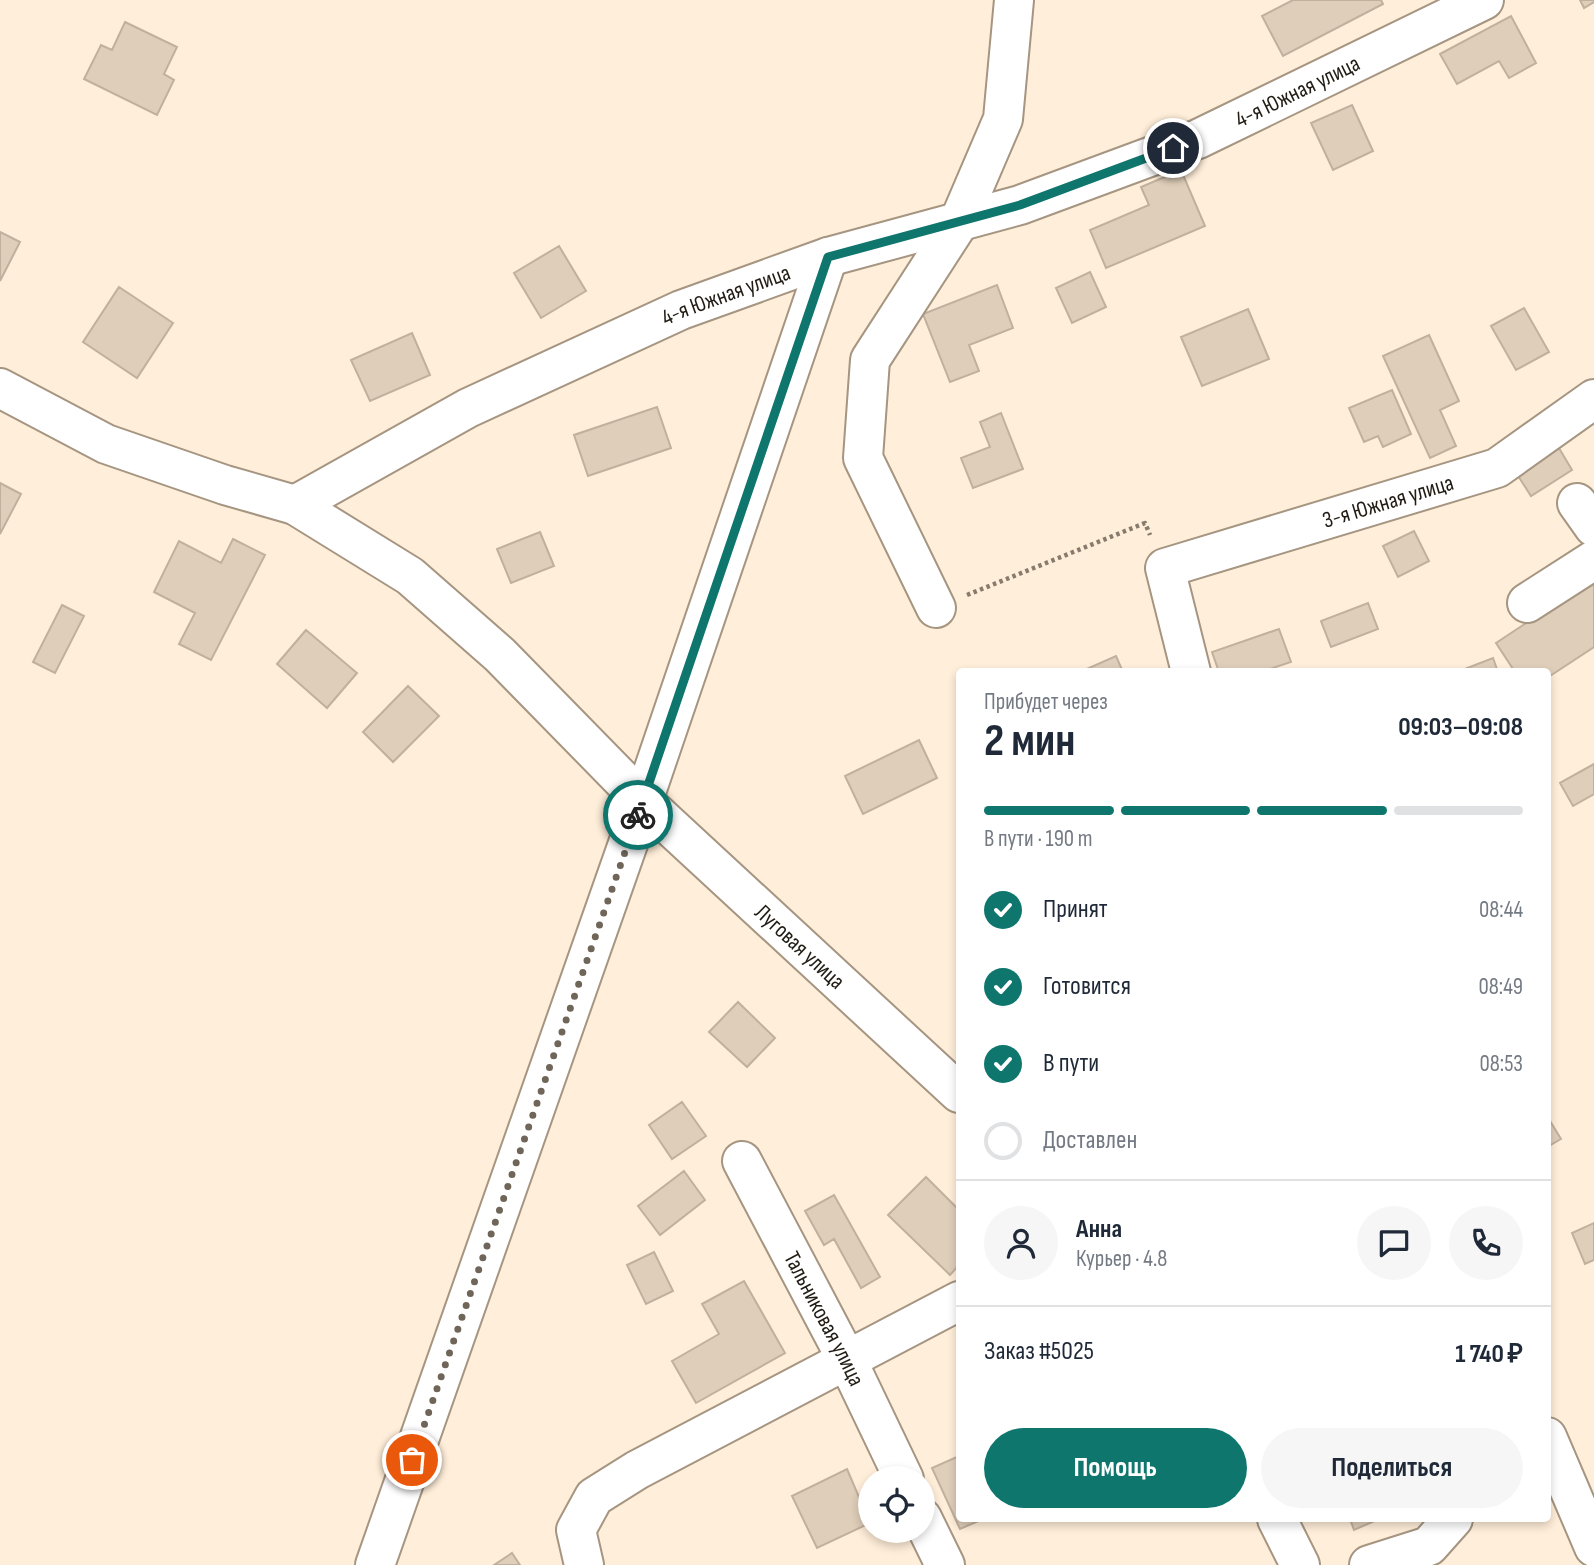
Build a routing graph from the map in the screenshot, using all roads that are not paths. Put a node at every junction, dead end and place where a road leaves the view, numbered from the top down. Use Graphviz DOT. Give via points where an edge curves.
graph roads {
  1 [pos="1014,0"];
  2 [pos="1484,0"];
  3 [pos="958,224"];
  4 [pos="828,257"];
  5 [pos="0,388"];
  6 [pos="1594,399"];
  7 [pos="295,505"];
  8 [pos="1594,560"];
  9 [pos="1527,603"];
  10 [pos="936,607"];
  11 [pos="1190,668"];
  12 [pos="643,801"];
  13 [pos="956,1090"];
  14 [pos="742,1161"];
  15 [pos="956,1303"];
  16 [pos="847,1360"];
  17 [pos="1551,1446"];
  18 [pos="898,1466"];
  19 [pos="1278,1522"];
  20 [pos="1450,1522"];
  21 [pos="934,1543"];
  22 [pos="1594,1547"];
  23 [pos="375,1565"];
  24 [pos="584,1565"];
  25 [pos="945,1565"];
  26 [pos="1300,1565"];
  27 [pos="1369,1565"];
  1 -- 3 [label="street" via="1003,119"];
  2 -- 3 [label="street, 4-я Южная улица" via="1198,139"];
  3 -- 4 [label="street, 4-я Южная улица"];
  3 -- 10 [label="street" via="870,360 863,458"];
  4 -- 7 [label="street, 4-я Южная улица" via="681,310 481,402"];
  4 -- 12 [label="street"];
  5 -- 7 [label="street, Луговая улица" via="106,444"];
  6 -- 11 [label="street, 3-я Южная улица" via="1497,468 1165,568"];
  7 -- 12 [label="street, Луговая улица" via="410,576 500,655"];
  8 -- 9 [label="street"];
  12 -- 13 [label="street, Луговая улица"];
  12 -- 23 [label="street"];
  14 -- 16 [label="street, Тальниковая улица"];
  15 -- 16 [label="street"];
  16 -- 18 [label="street, Тальниковая улица"];
  16 -- 24 [label="street" via="594,1497 576,1530"];
  17 -- 22 [label="street"];
  19 -- 26 [label="street"];
  20 -- 27 [label="street" via="1429,1546"];
  21 -- 25 [label="street"];
}
